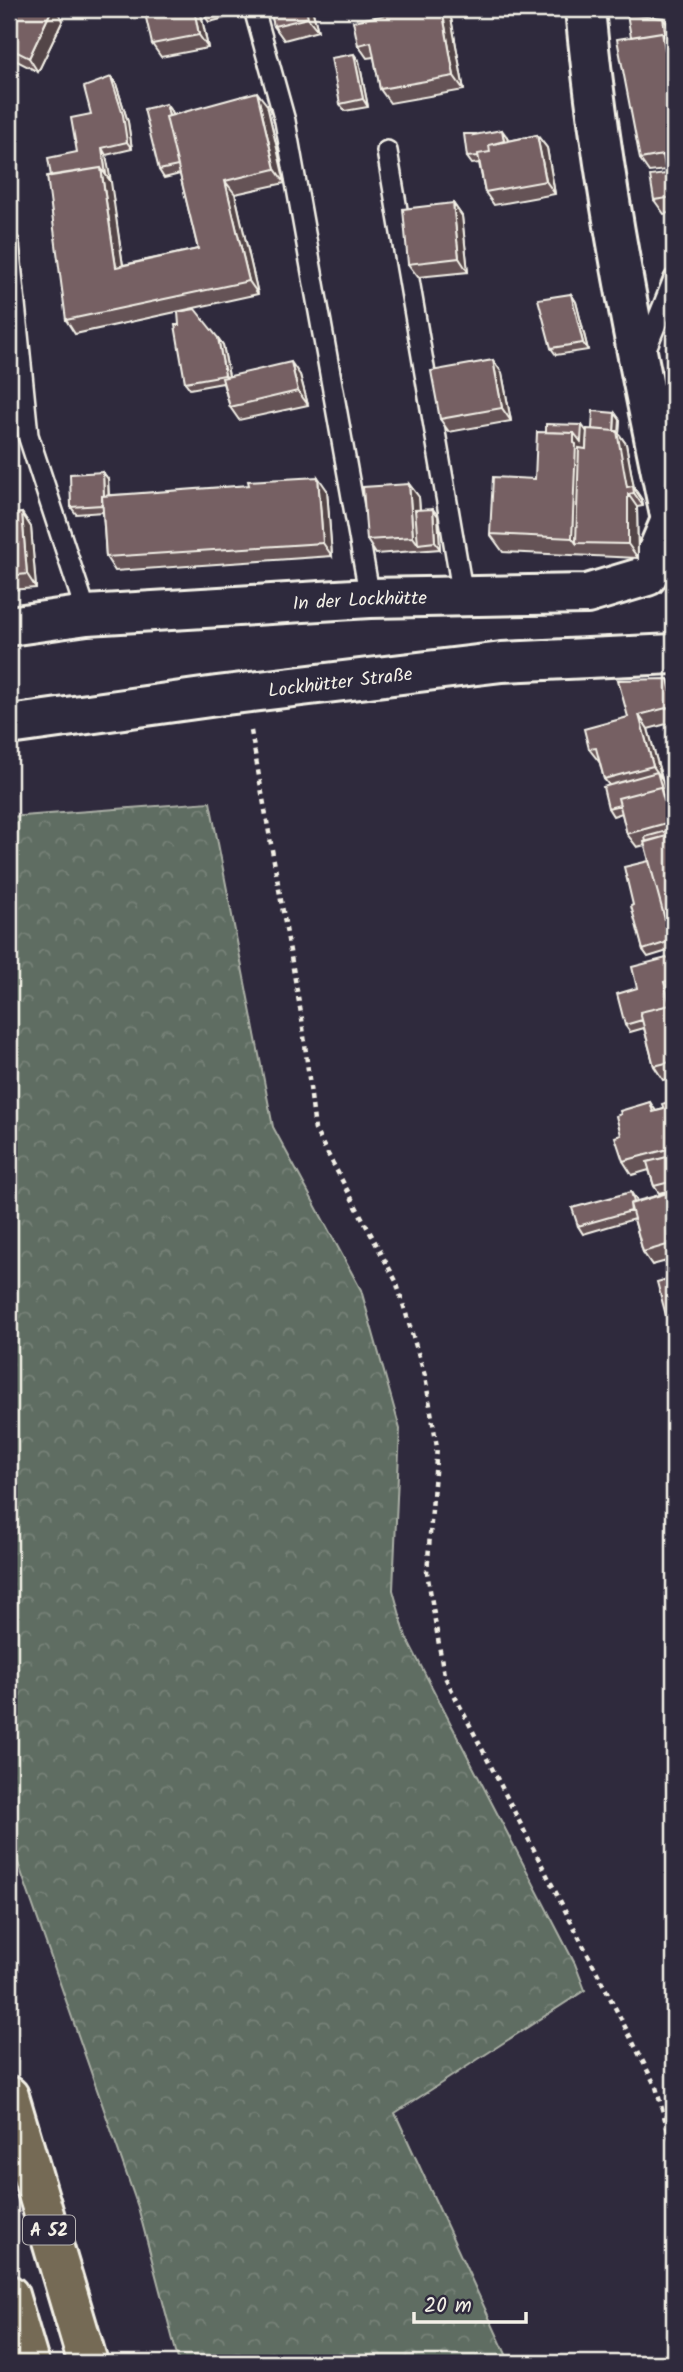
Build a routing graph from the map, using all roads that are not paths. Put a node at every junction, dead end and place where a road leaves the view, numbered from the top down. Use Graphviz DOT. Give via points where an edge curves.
graph roads {
  1 [pos="254,9"];
  2 [pos="585,9"];
  3 [pos="387,151"];
  4 [pos="9,243"];
  5 [pos="674,278"];
  6 [pos="639,367"];
  7 [pos="673,522"];
  8 [pos="463,596"];
  9 [pos="370,598"];
  10 [pos="87,615"];
  11 [pos="9,626"];
  12 [pos="674,654"];
  13 [pos="9,725"];
  14 [pos="9,2096"];
  15 [pos="9,2295"];
  16 [pos="29,2363"];
  17 [pos="88,2363"];
  1 -- 9 [label="lane" via="285,121"];
  2 -- 6 [label="street, In der Lockhütte" via="593,90"];
  3 -- 8 [label="lane"];
  4 -- 10 [label="lane" via="28,435"];
  5 -- 6 [label="lane"];
  6 -- 7 [label="street, In der Lockhütte"];
  7 -- 8 [label="street, In der Lockhütte" via="647,576 587,594"];
  8 -- 9 [label="street, In der Lockhütte"];
  9 -- 10 [label="street, In der Lockhütte"];
  10 -- 11 [label="street, In der Lockhütte"];
  12 -- 13 [label="street, Lockhütter Straße" via="502,662"];
  14 -- 17 [label="highway, A 52"];
  15 -- 16 [label="highway"];
}
